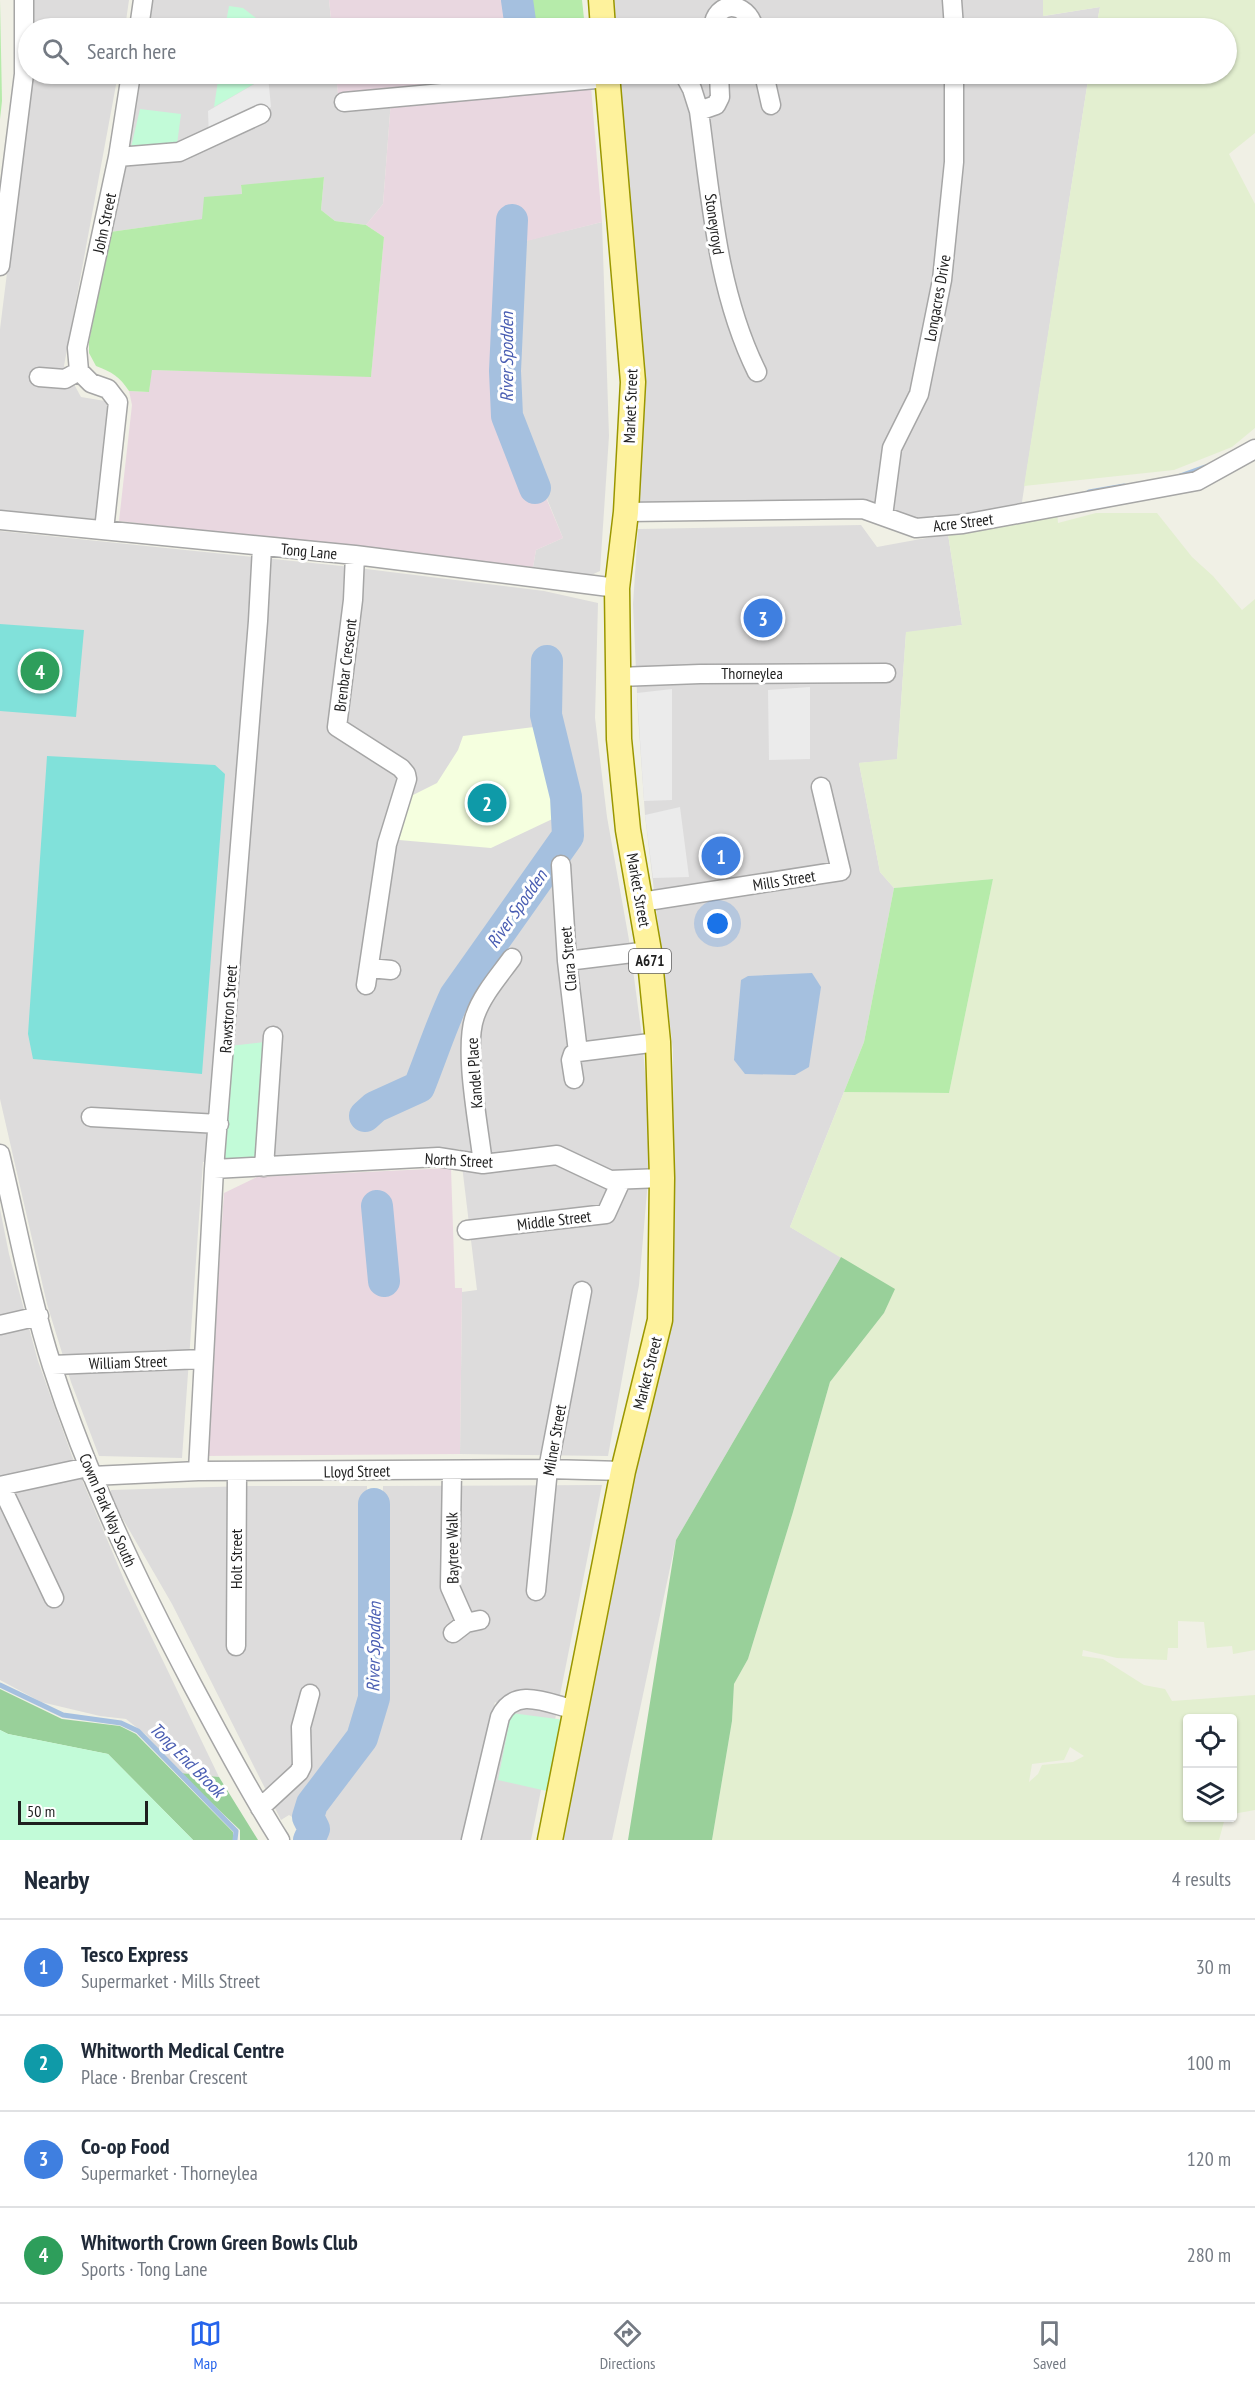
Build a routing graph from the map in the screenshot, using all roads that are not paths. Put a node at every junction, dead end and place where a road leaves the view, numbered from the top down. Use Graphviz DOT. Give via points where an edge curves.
graph roads {
  1 [pos="24,0"];
  2 [pos="143,0"];
  3 [pos="601,0"];
  4 [pos="952,0"];
  5 [pos="24,18"];
  6 [pos="140,18"];
  7 [pos="602,18"];
  8 [pos="714,18"];
  9 [pos="750,18"];
  10 [pos="953,18"];
  11 [pos="23,84"];
  12 [pos="129,84"];
  13 [pos="526,84"];
  14 [pos="608,84"];
  15 [pos="689,84"];
  16 [pos="719,84"];
  17 [pos="766,84"];
  18 [pos="954,84"];
  19 [pos="344,102"];
  20 [pos="771,105"];
  21 [pos="699,111"];
  22 [pos="261,114"];
  23 [pos="118,157"];
  24 [pos="0,266"];
  25 [pos="79,371"];
  26 [pos="757,372"];
  27 [pos="39,377"];
  28 [pos="1255,449"];
  29 [pos="626,512"];
  30 [pos="883,516"];
  31 [pos="0,520"];
  32 [pos="104,530"];
  33 [pos="262,547"];
  34 [pos="355,555"];
  35 [pos="616,588"];
  36 [pos="886,673"];
  37 [pos="618,678"];
  38 [pos="821,787"];
  39 [pos="561,865"];
  40 [pos="641,903"];
  41 [pos="649,951"];
  42 [pos="512,958"];
  43 [pos="567,962"];
  44 [pos="392,970"];
  45 [pos="273,1036"];
  46 [pos="658,1042"];
  47 [pos="578,1052"];
  48 [pos="574,1079"];
  49 [pos="91,1117"];
  50 [pos="219,1125"];
  51 [pos="0,1154"];
  52 [pos="483,1164"];
  53 [pos="264,1167"];
  54 [pos="214,1169"];
  55 [pos="662,1178"];
  56 [pos="621,1181"];
  57 [pos="467,1230"];
  58 [pos="582,1291"];
  59 [pos="39,1316"];
  60 [pos="0,1324"];
  61 [pos="203,1359"];
  62 [pos="52,1365"];
  63 [pos="548,1469"];
  64 [pos="452,1470"];
  65 [pos="198,1471"];
  66 [pos="623,1471"];
  67 [pos="90,1472"];
  68 [pos="237,1472"];
  69 [pos="0,1486"];
  70 [pos="536,1591"];
  71 [pos="54,1598"];
  72 [pos="466,1625"];
  73 [pos="236,1646"];
  74 [pos="310,1694"];
  75 [pos="576,1710"];
  76 [pos="260,1808"];
  77 [pos="280,1840"];
  78 [pos="471,1840"];
  79 [pos="550,1840"];
  1 -- 5 [label="street"];
  2 -- 6 [label="street"];
  3 -- 7 [label="main road"];
  4 -- 10 [label="street"];
  8 -- 9 [label="street" via="719,10 735,5 742,7"];
  11 -- 24 [label="street"];
  12 -- 23 [label="street, John Street"];
  13 -- 19 [label="street"];
  14 -- 29 [label="main road, Market Street / A671" via="633,382"];
  15 -- 21 [label="street, Stoneyroyd"];
  16 -- 21 [label="street" via="716,105"];
  17 -- 20 [label="street"];
  18 -- 30 [label="street, Longacres Drive" via="954,162 942,280 919,394 892,448"];
  21 -- 26 [label="street, Stoneyroyd" via="722,272"];
  22 -- 23 [label="street" via="179,152"];
  23 -- 25 [label="street, John Street" via="77,348"];
  25 -- 27 [label="street" via="65,379"];
  25 -- 32 [label="street" via="91,383 108,389 118,402"];
  28 -- 30 [label="street, Acre Street" via="1197,481 963,524 916,528"];
  29 -- 30 [label="street, Acre Street" via="863,509"];
  29 -- 35 [label="main road, Market Street / A671"];
  31 -- 32 [label="street, Tong Lane"];
  32 -- 33 [label="street, Tong Lane"];
  33 -- 34 [label="street, Tong Lane"];
  33 -- 50 [label="street, Rawstron Street"];
  34 -- 35 [label="street, Tong Lane"];
  34 -- 44 [label="street, Brenbar Crescent" via="337,727 406,774 387,844 368,976"];
  35 -- 37 [label="main road, Market Street / A671"];
  36 -- 37 [label="street, Thorneylea"];
  37 -- 40 [label="main road, Market Street / A671" via="619,739 628,830"];
  38 -- 40 [label="street, Mills Street" via="841,871"];
  39 -- 43 [label="street, Clara Street"];
  40 -- 41 [label="main road, Market Street / A671"];
  41 -- 43 [label="street"];
  41 -- 46 [label="main road, Market Street / A671"];
  42 -- 52 [label="street, Kandel Place" via="471,1026"];
  43 -- 47 [label="street, Clara Street"];
  45 -- 53 [label="street"];
  46 -- 47 [label="street"];
  46 -- 55 [label="main road, Market Street / A671"];
  47 -- 48 [label="street, Clara Street" via="571,1060"];
  49 -- 50 [label="street"];
  50 -- 54 [label="street, Rawstron Street"];
  51 -- 59 [label="street, Cowm Park Way South"];
  52 -- 53 [label="street, North Street" via="438,1157"];
  52 -- 56 [label="street, North Street" via="557,1155 600,1176"];
  53 -- 54 [label="street, North Street"];
  54 -- 61 [label="street, Rawstron Street"];
  55 -- 56 [label="street, North Street"];
  55 -- 66 [label="main road, Market Street / A671" via="660,1320"];
  56 -- 57 [label="street, Middle Street" via="606,1214"];
  58 -- 63 [label="street, Milner Street"];
  59 -- 60 [label="street"];
  59 -- 62 [label="street, Cowm Park Way South"];
  61 -- 62 [label="street, William Street"];
  61 -- 65 [label="street, Rawstron Street"];
  62 -- 67 [label="street, Cowm Park Way South"];
  63 -- 64 [label="street, Lloyd Street"];
  63 -- 66 [label="street, Lloyd Street"];
  63 -- 70 [label="street, Milner Street"];
  64 -- 68 [label="street, Lloyd Street"];
  64 -- 72 [label="street, Baytree Walk" via="450,1587"];
  65 -- 67 [label="street, Lloyd Street"];
  65 -- 68 [label="street, Lloyd Street"];
  66 -- 75 [label="main road, Market Street / A671"];
  67 -- 69 [label="street, Lloyd Street"];
  67 -- 76 [label="street, Cowm Park Way South" via="155,1614"];
  68 -- 73 [label="street, Holt Street"];
  69 -- 71 [label="street"];
  74 -- 76 [label="street" via="301,1727 302,1766"];
  75 -- 78 [label="street" via="527,1698 510,1702 504,1708"];
  75 -- 79 [label="main road, Market Street / A671"];
  76 -- 77 [label="street, Cowm Park Way South"];
}
